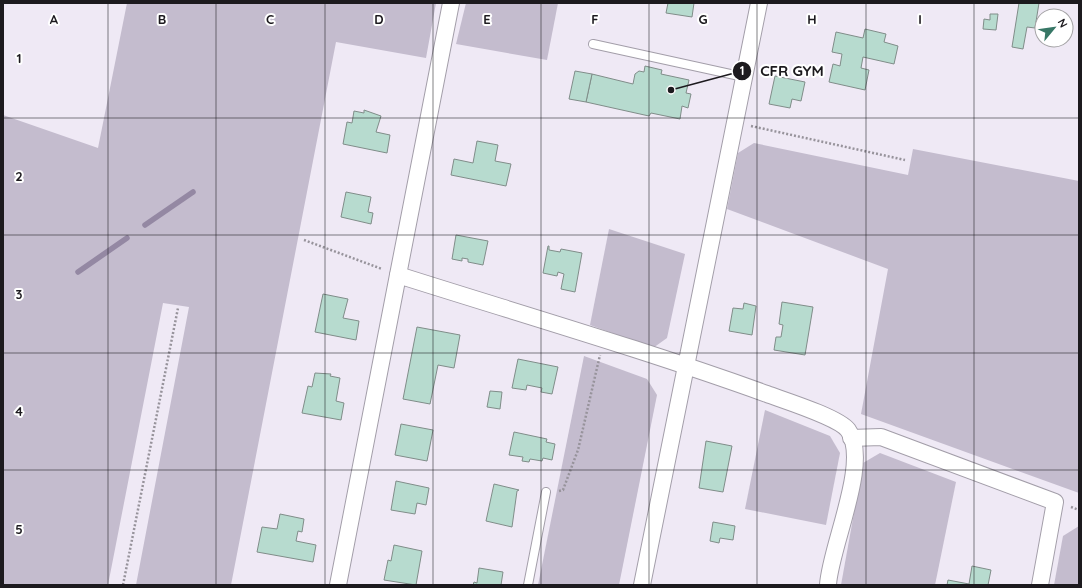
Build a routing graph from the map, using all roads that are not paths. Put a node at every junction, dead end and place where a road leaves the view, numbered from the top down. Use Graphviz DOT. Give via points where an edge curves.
graph roads {
  1 [pos="451,3"];
  2 [pos="759,3"];
  3 [pos="593,44"];
  4 [pos="744,77"];
  5 [pos="398,275"];
  6 [pos="685,364"];
  7 [pos="851,438"];
  8 [pos="546,492"];
  9 [pos="338,585"];
  10 [pos="528,585"];
  11 [pos="642,585"];
  12 [pos="828,585"];
  13 [pos="1040,585"];
  1 -- 5 [label="street"];
  2 -- 4 [label="street"];
  3 -- 4 [label="lane"];
  4 -- 6 [label="street"];
  5 -- 6 [label="street"];
  5 -- 9 [label="street"];
  6 -- 7 [label="street" via="822,414 848,429"];
  6 -- 11 [label="street"];
  7 -- 12 [label="street" via="855,447 855,468"];
  7 -- 13 [label="street" via="881,437 1055,502"];
  8 -- 10 [label="lane"];
}
